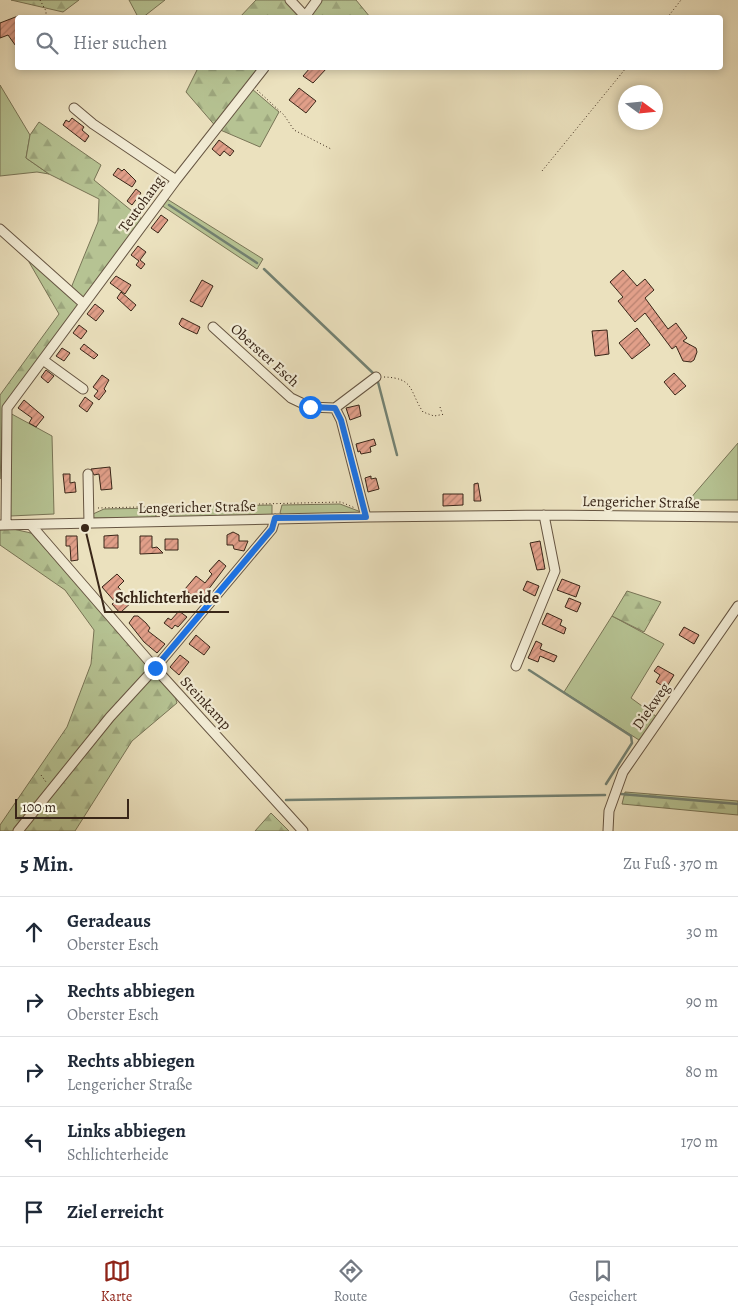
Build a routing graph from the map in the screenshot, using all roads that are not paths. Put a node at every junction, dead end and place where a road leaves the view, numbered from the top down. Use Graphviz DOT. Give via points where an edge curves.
graph roads {
  1 [pos="290,0"];
  2 [pos="317,0"];
  3 [pos="302,15"];
  4 [pos="306,15"];
  5 [pos="262,70"];
  6 [pos="74,108"];
  7 [pos="176,180"];
  8 [pos="0,230"];
  9 [pos="84,304"];
  10 [pos="213,327"];
  11 [pos="43,360"];
  12 [pos="376,377"];
  13 [pos="84,389"];
  14 [pos="335,408"];
  15 [pos="88,474"];
  16 [pos="544,515"];
  17 [pos="366,517"];
  18 [pos="738,517"];
  19 [pos="275,518"];
  20 [pos="88,523"];
  21 [pos="3,525"];
  22 [pos="31,525"];
  23 [pos="738,606"];
  24 [pos="516,666"];
  25 [pos="155,668"];
  26 [pos="18,831"];
  27 [pos="303,831"];
  28 [pos="608,831"];
  1 -- 3 [label="street"];
  2 -- 4 [label="street"];
  5 -- 7 [label="street, Teutohang"];
  6 -- 7 [label="street"];
  7 -- 9 [label="street, Teutohang"];
  8 -- 9 [label="street"];
  9 -- 11 [label="street, Teutohang"];
  10 -- 14 [label="street, Oberster Esch" via="291,398 310,407"];
  11 -- 13 [label="street"];
  11 -- 21 [label="street, Teutohang" via="6,411"];
  12 -- 14 [label="street"];
  14 -- 17 [label="street"];
  15 -- 20 [label="street"];
  16 -- 17 [label="street, Lengericher Straße"];
  16 -- 18 [label="street, Lengericher Straße"];
  16 -- 24 [label="street" via="555,571"];
  17 -- 19 [label="street, Lengericher Straße"];
  19 -- 20 [label="street, Lengericher Straße"];
  19 -- 25 [label="street" via="272,529"];
  20 -- 22 [label="street, Lengericher Straße"];
  21 -- 22 [label="street, Lengericher Straße"];
  22 -- 25 [label="street, Steinkamp"];
  23 -- 28 [label="street, Diekweg" via="623,772 609,811"];
  25 -- 26 [label="street" via="110,717"];
  25 -- 27 [label="street, Steinkamp"];
}
